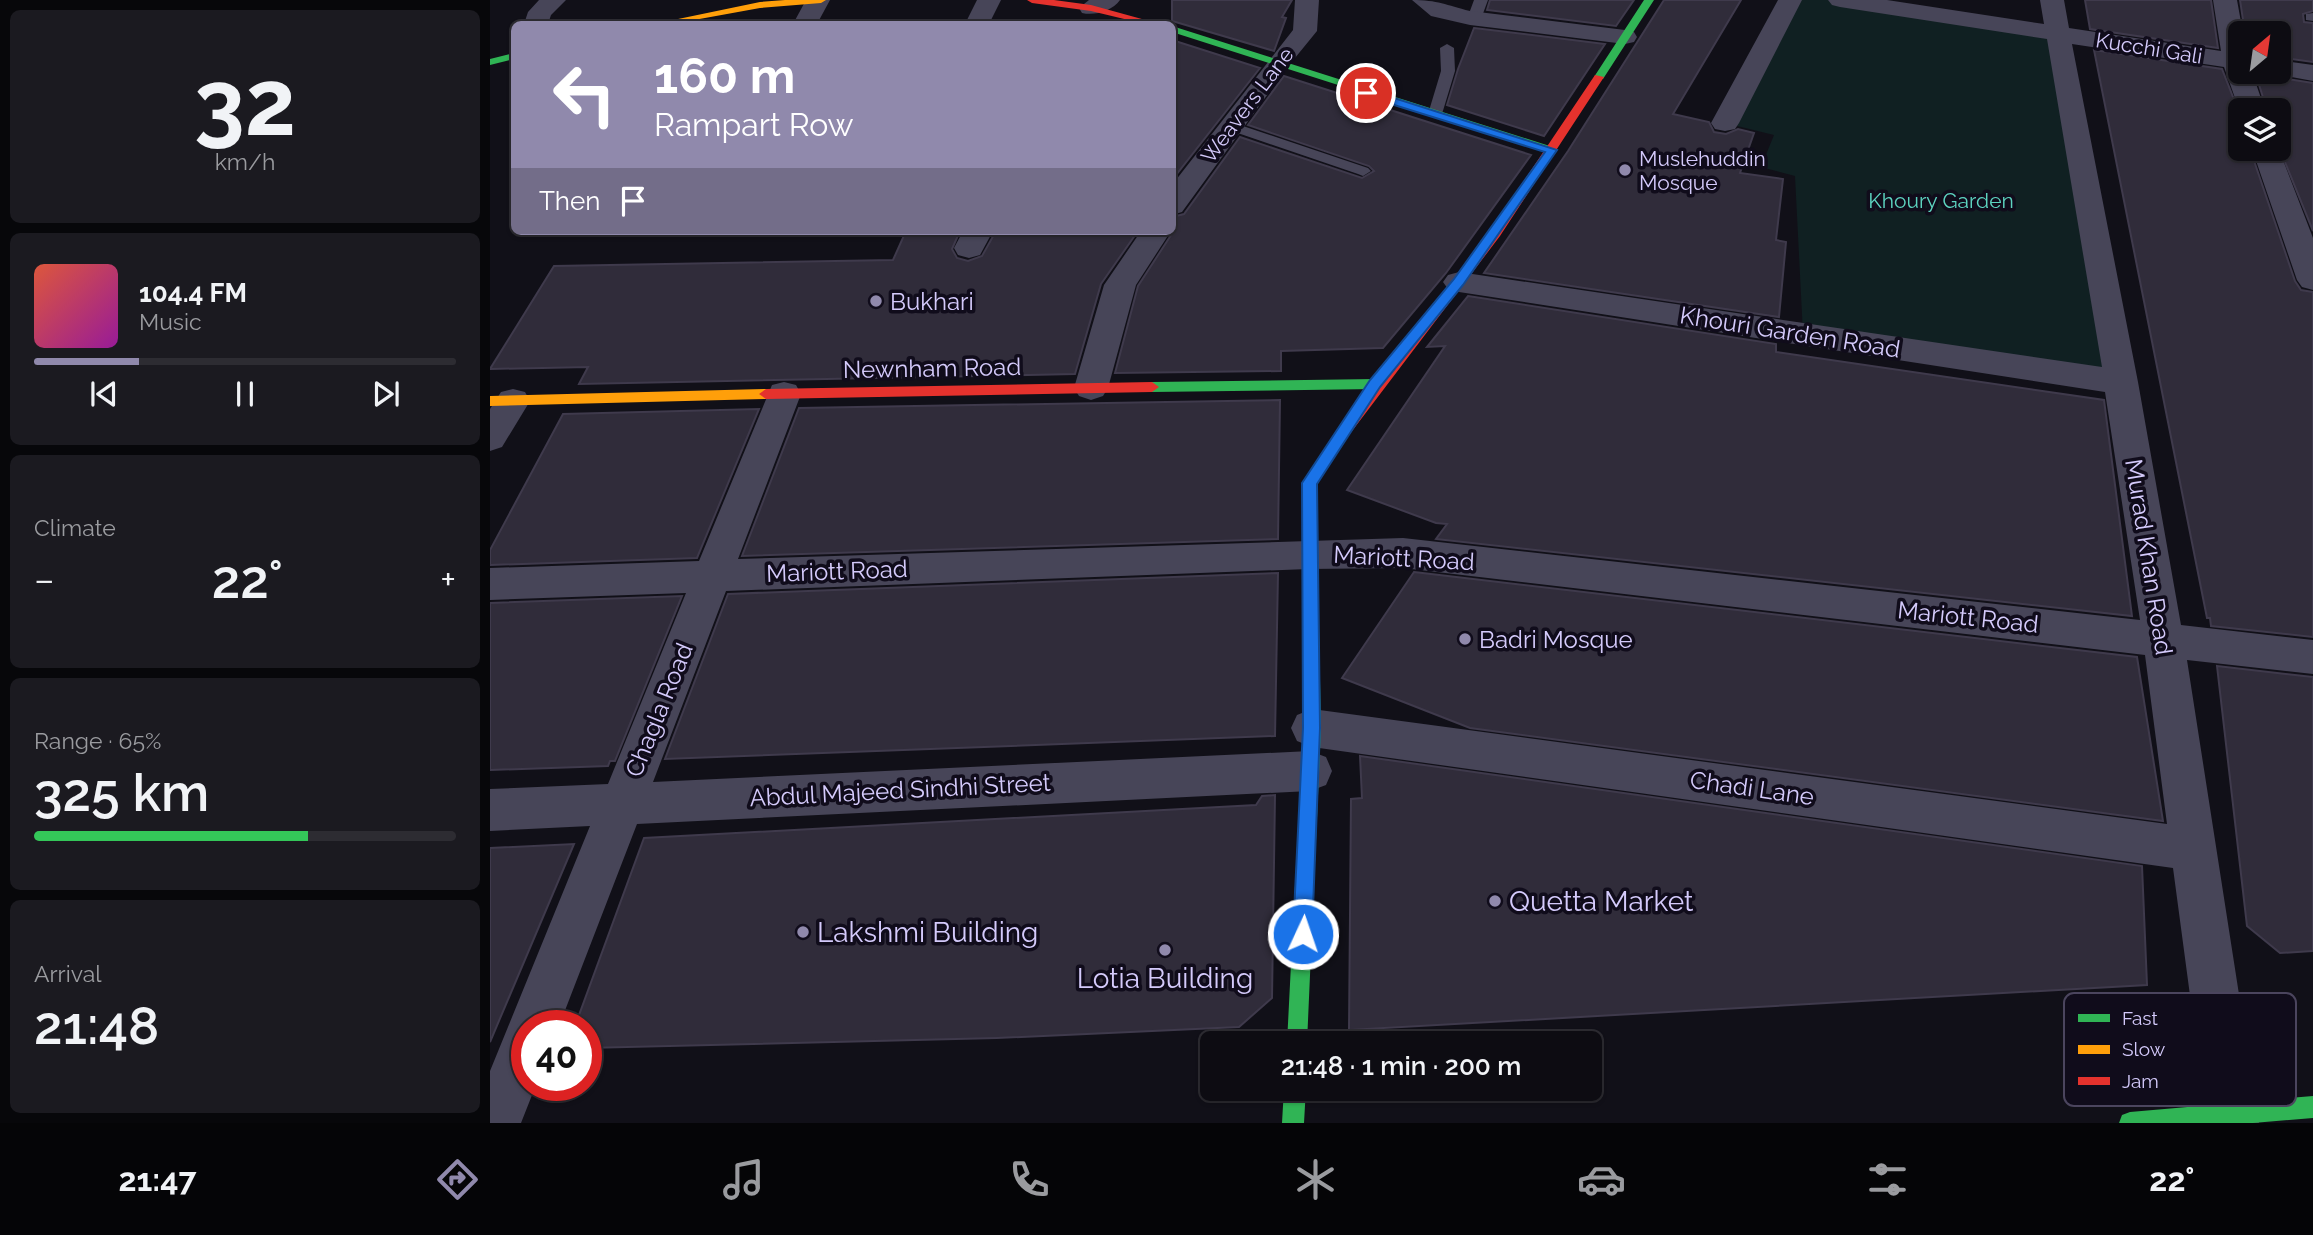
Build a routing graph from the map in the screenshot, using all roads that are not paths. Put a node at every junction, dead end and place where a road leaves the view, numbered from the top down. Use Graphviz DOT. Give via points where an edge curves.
graph roads {
  1 [pos="554,0"];
  2 [pos="819,0"];
  3 [pos="989,0"];
  4 [pos="1032,0"];
  5 [pos="1307,0"];
  6 [pos="1424,0"];
  7 [pos="1649,0"];
  8 [pos="1790,0"];
  9 [pos="1840,0"];
  10 [pos="2225,0"];
  11 [pos="749,3"];
  12 [pos="1100,4"];
  13 [pos="1478,9"];
  14 [pos="2055,16"];
  15 [pos="537,21"];
  16 [pos="672,21"];
  17 [pos="807,21"];
  18 [pos="978,21"];
  19 [pos="1146,21"];
  20 [pos="2229,21"];
  21 [pos="1176,30"];
  22 [pos="1625,37"];
  23 [pos="1447,48"];
  24 [pos="511,57"];
  25 [pos="2228,60"];
  26 [pos="490,62"];
  27 [pos="1277,64"];
  28 [pos="2291,70"];
  29 [pos="2313,73"];
  30 [pos="1435,114"];
  31 [pos="1725,123"];
  32 [pos="1231,125"];
  33 [pos="1552,150"];
  34 [pos="2270,161"];
  35 [pos="1363,171"];
  36 [pos="1178,190"];
  37 [pos="1153,235"];
  38 [pos="2313,280"];
  39 [pos="1459,282"];
  40 [pos="2121,382"];
  41 [pos="1375,384"];
  42 [pos="1091,388"];
  43 [pos="784,394"];
  44 [pos="501,401"];
  45 [pos="490,438"];
  46 [pos="1308,554"];
  47 [pos="712,575"];
  48 [pos="490,584"];
  49 [pos="2163,639"];
  50 [pos="2313,657"];
  51 [pos="1312,728"];
  52 [pos="1310,771"];
  53 [pos="622,803"];
  54 [pos="490,810"];
  55 [pos="2192,849"];
  56 [pos="2213,993"];
  57 [pos="540,1010"];
  58 [pos="1298,1031"];
  59 [pos="511,1083"];
  60 [pos="1294,1101"];
  61 [pos="2313,1107"];
  62 [pos="2231,1120"];
  63 [pos="495,1123"];
  64 [pos="1293,1123"];
  65 [pos="2130,1123"];
  1 -- 15 [label="street"];
  2 -- 11 [label="main road"];
  2 -- 17 [label="street"];
  3 -- 18 [label="street"];
  4 -- 12 [label="main road"];
  5 -- 27 [label="street, Weavers Lane" via="1305,31"];
  6 -- 13 [label="street" via="1440,11"];
  7 -- 22 [label="main road"];
  8 -- 31 [label="street"];
  9 -- 14 [label="street, Kucchi Gali"];
  10 -- 20 [label="street"];
  11 -- 16 [label="main road"];
  12 -- 19 [label="main road"];
  13 -- 22 [label="street"];
  14 -- 25 [label="street, Kucchi Gali"];
  14 -- 40 [label="street, Murad Khan Road"];
  21 -- 27 [label="main road"];
  22 -- 33 [label="main road"];
  23 -- 30 [label="lane" via="1448,71"];
  24 -- 26 [label="main road"];
  27 -- 30 [label="main road"];
  27 -- 32 [label="street, Weavers Lane"];
  28 -- 29 [label="street"];
  30 -- 33 [label="main road"];
  32 -- 35 [label="lane"];
  32 -- 36 [label="street, Weavers Lane"];
  33 -- 39 [label="main road"];
  34 -- 38 [label="street"];
  37 -- 42 [label="street" via="1120,285"];
  39 -- 40 [label="street, Khouri Garden Road"];
  39 -- 41 [label="main road"];
  40 -- 49 [label="street, Murad Khan Road"];
  41 -- 42 [label="main road, Newnham Road"];
  41 -- 46 [label="main road" via="1309,483"];
  42 -- 43 [label="main road, Newnham Road"];
  43 -- 44 [label="main road, Newnham Road"];
  43 -- 47 [label="street, Chagla Road"];
  44 -- 45 [label="street"];
  46 -- 47 [label="street, Mariott Road"];
  46 -- 49 [label="street, Mariott Road" via="1403,553"];
  46 -- 51 [label="main road"];
  47 -- 48 [label="street, Mariott Road"];
  47 -- 53 [label="street, Chagla Road"];
  49 -- 50 [label="street, Mariott Road"];
  49 -- 55 [label="street, Murad Khan Road"];
  51 -- 52 [label="main road"];
  51 -- 55 [label="street, Chadi Lane"];
  52 -- 53 [label="street, Abdul Majeed Sindhi Street"];
  52 -- 58 [label="main road"];
  53 -- 54 [label="street, Abdul Majeed Sindhi Street"];
  53 -- 57 [label="street, Chagla Road"];
  55 -- 56 [label="street, Murad Khan Road"];
  59 -- 63 [label="street"];
  60 -- 64 [label="main road"];
  61 -- 62 [label="main road"];
  62 -- 65 [label="main road"];
}
